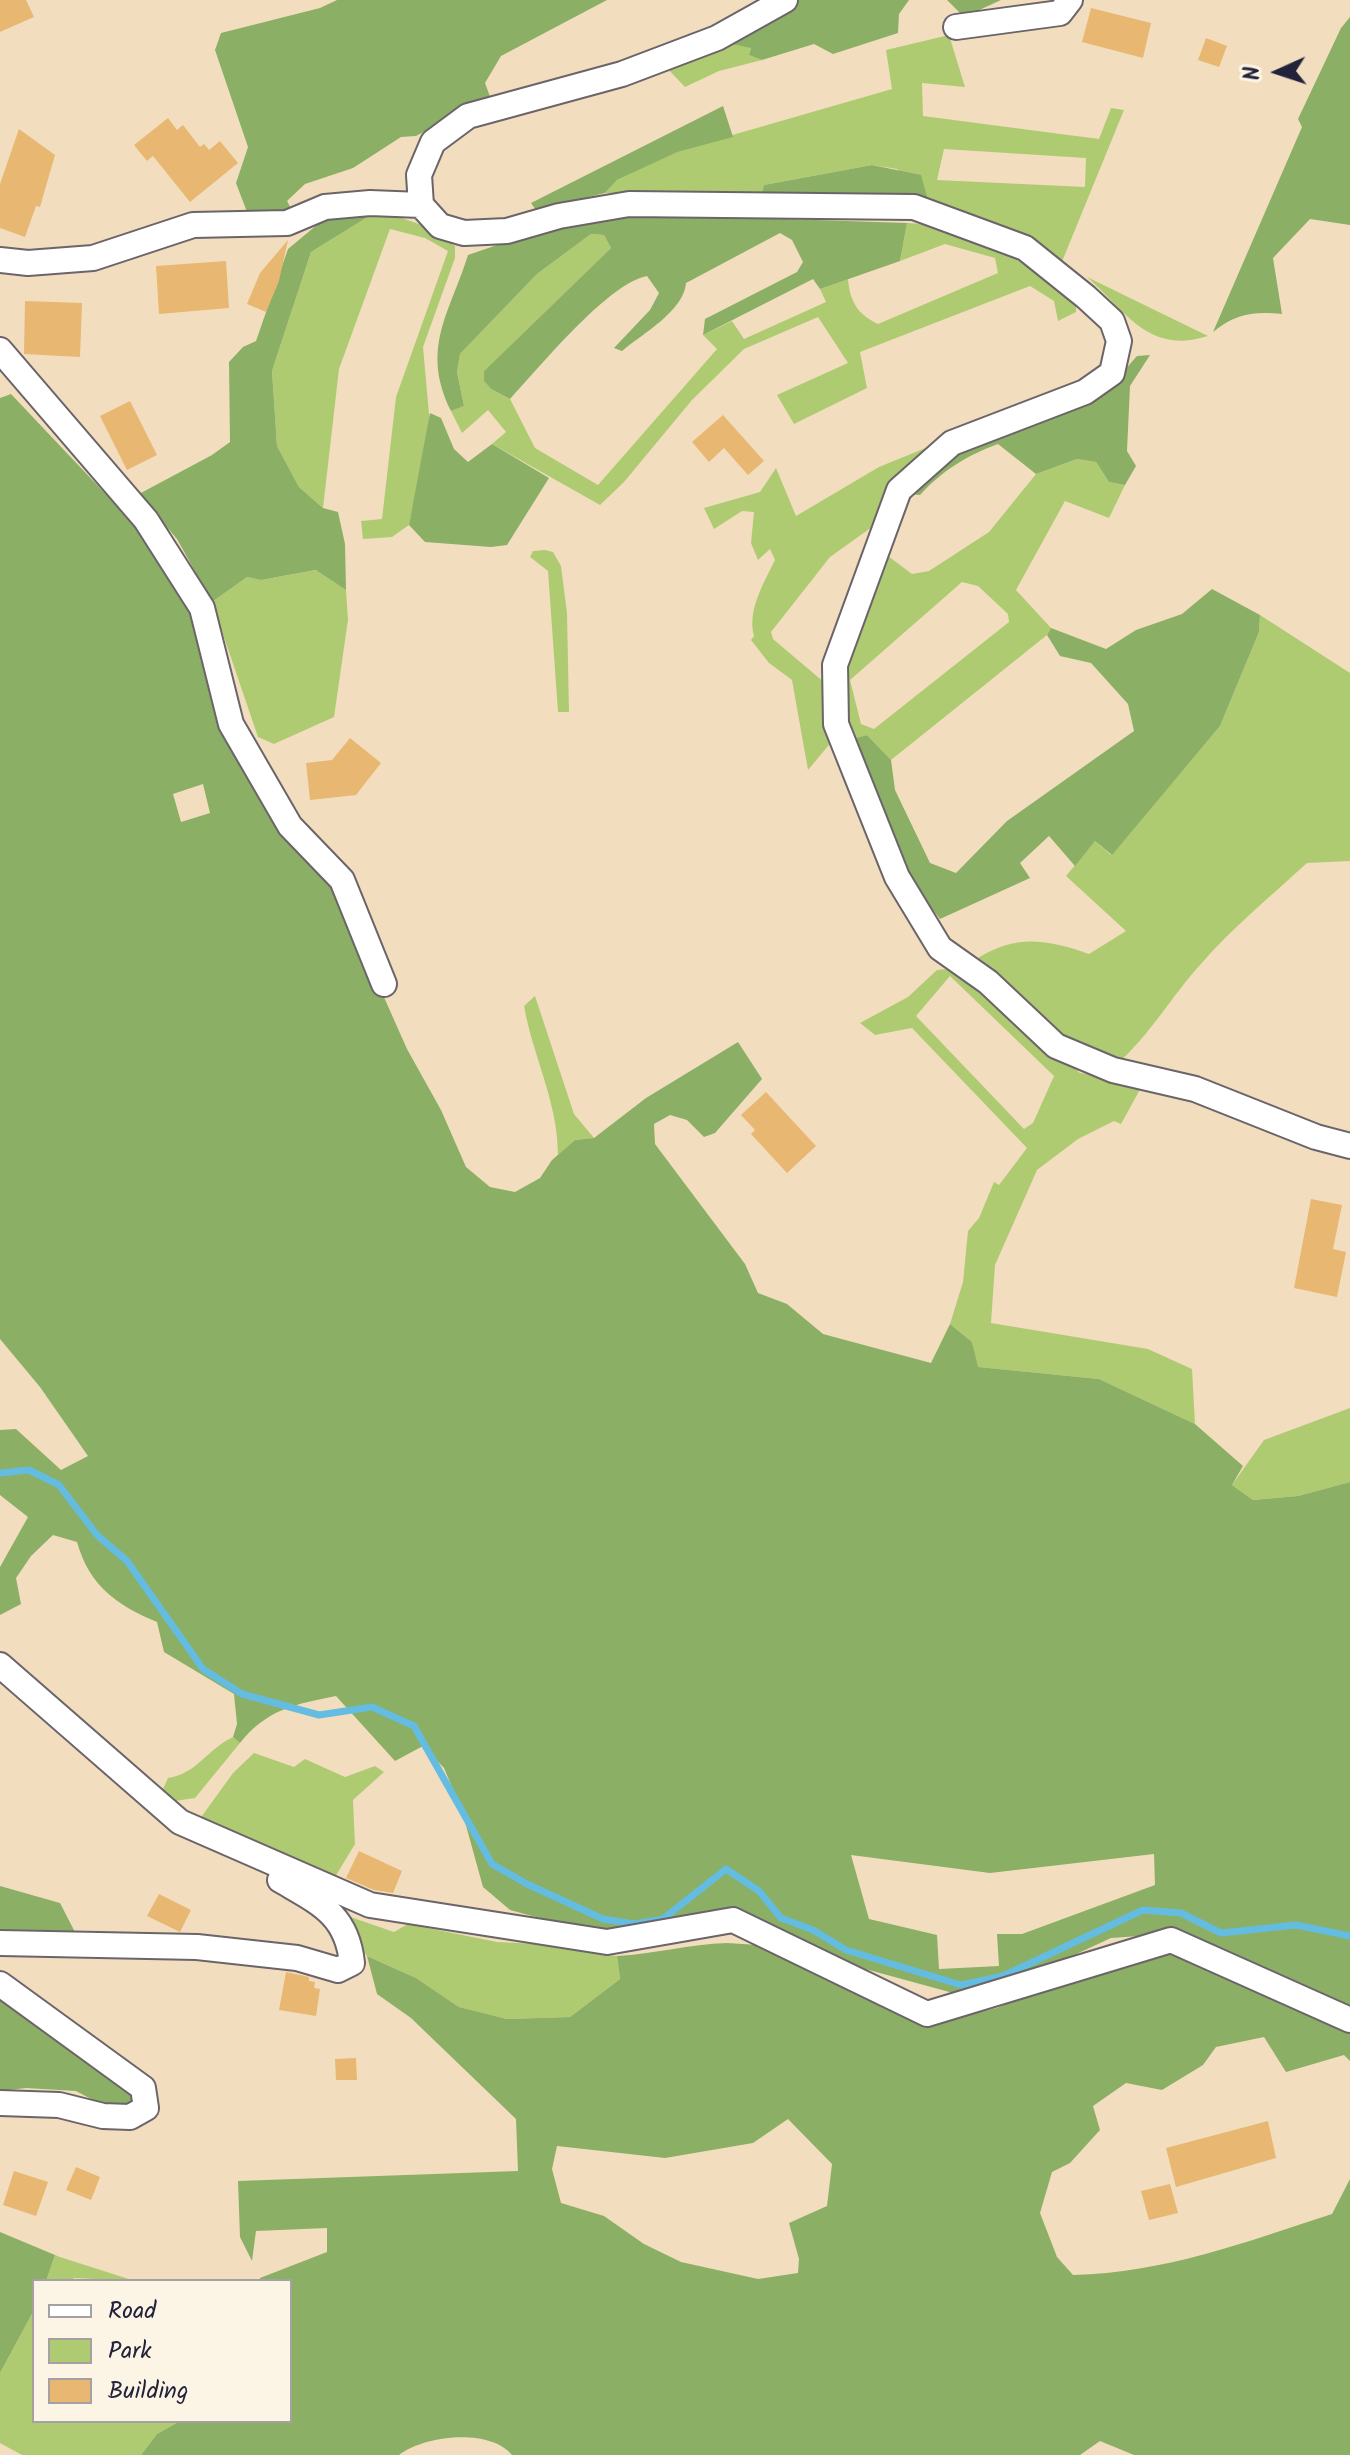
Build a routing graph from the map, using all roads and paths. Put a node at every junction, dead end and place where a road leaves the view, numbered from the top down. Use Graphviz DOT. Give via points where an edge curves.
graph roads {
  1 [pos="785,0"];
  2 [pos="1070,0"];
  3 [pos="956,27"];
  4 [pos="421,205"];
  5 [pos="0,260"];
  6 [pos="0,350"];
  7 [pos="384,984"];
  8 [pos="1350,1146"];
  9 [pos="0,1665"];
  10 [pos="180,1822"];
  11 [pos="0,1943"];
  12 [pos="0,1984"];
  13 [pos="1350,2020"];
  14 [pos="0,2103"];
  1 -- 4 [label="street" via="717,38 622,74 468,116 433,142 419,175"];
  2 -- 3 [label="street" via="1060,13"];
  4 -- 5 [label="street" via="325,207 287,223 193,225 93,258"];
  4 -- 8 [label="street" via="440,226 464,233 507,231 629,204 914,207 1025,248 1112,321 1119,341 1112,373 1085,392 952,443 899,490 835,665 836,724 897,877 940,948 988,982 1056,1046 1113,1070 1195,1089"];
  6 -- 7 [label="street" via="146,520 202,608 231,724 290,826 342,880"];
  9 -- 10 [label="street"];
  10 -- 11 [label="street" via="211,1845 323,1906 349,1938 352,1963 338,1970 297,1958 197,1947"];
  10 -- 13 [label="street" via="370,1905 607,1942 733,1920 927,2014 1171,1940"];
  12 -- 14 [label="street" via="143,2088 146,2108 130,2117 59,2105"];
}
